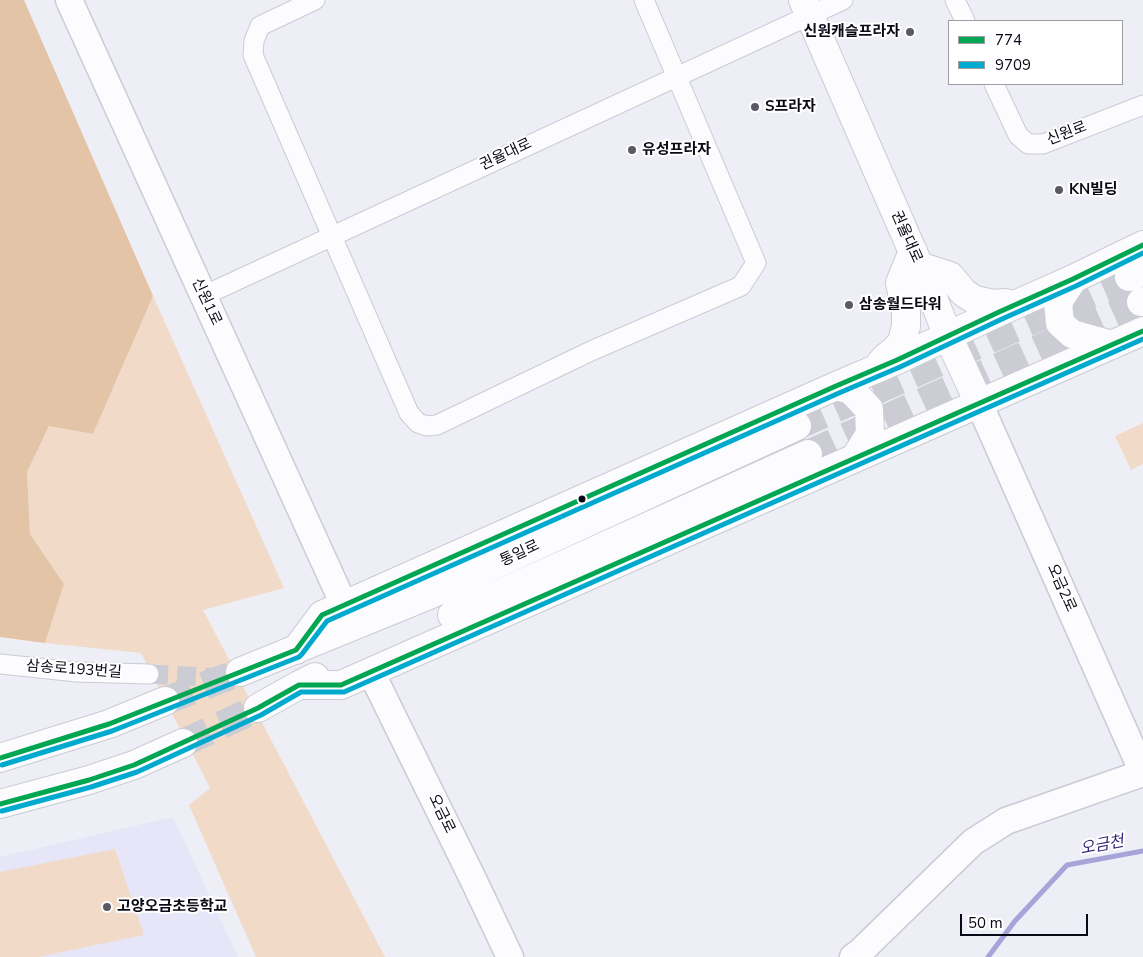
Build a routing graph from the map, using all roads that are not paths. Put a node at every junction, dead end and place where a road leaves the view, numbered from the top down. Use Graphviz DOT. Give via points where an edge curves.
graph roads {
  1 [pos="69,0"];
  2 [pos="315,0"];
  3 [pos="644,0"];
  4 [pos="843,0"];
  5 [pos="955,0"];
  6 [pos="806,8"];
  7 [pos="965,20"];
  8 [pos="677,76"];
  9 [pos="994,85"];
  10 [pos="1143,105"];
  11 [pos="332,236"];
  12 [pos="1143,245"];
  13 [pos="916,259"];
  14 [pos="1073,279"];
  15 [pos="203,296"];
  16 [pos="1015,305"];
  17 [pos="1143,331"];
  18 [pos="948,336"];
  19 [pos="1112,345"];
  20 [pos="877,369"];
  21 [pos="836,386"];
  22 [pos="979,403"];
  23 [pos="797,426"];
  24 [pos="808,454"];
  25 [pos="855,458"];
  26 [pos="344,605"];
  27 [pos="296,650"];
  28 [pos="0,664"];
  29 [pos="240,672"];
  30 [pos="371,672"];
  31 [pos="149,674"];
  32 [pos="299,685"];
  33 [pos="165,701"];
  34 [pos="258,708"];
  35 [pos="183,743"];
  36 [pos="0,758"];
  37 [pos="1143,773"];
  38 [pos="0,804"];
  39 [pos="510,957"];
  40 [pos="853,957"];
  1 -- 15 [label="street, 신원1로"];
  2 -- 11 [label="street" via="260,26 253,55"];
  3 -- 8 [label="street"];
  4 -- 6 [label="street"];
  5 -- 7 [label="street"];
  6 -- 8 [label="street, 권율대로"];
  6 -- 13 [label="main road, 권율대로"];
  8 -- 11 [label="street, 권율대로"];
  8 -- 11 [label="street" via="756,263 741,286 591,351 437,425 427,426 418,423 409,413"];
  9 -- 10 [label="street, 신원로" via="1018,135 1028,144 1043,144"];
  11 -- 15 [label="street, 권율대로"];
  12 -- 14 [label="main road"];
  13 -- 16 [label="main road" via="950,276 964,293 975,300"];
  13 -- 18 [label="main road, 권율대로"];
  13 -- 20 [label="main road" via="900,283 906,312 902,342"];
  14 -- 16 [label="main road"];
  14 -- 19 [label="main road" via="1058,302 1060,323 1072,334"];
  15 -- 26 [label="street, 신원1로"];
  16 -- 18 [label="main road"];
  17 -- 19 [label="main road"];
  18 -- 20 [label="main road"];
  18 -- 22 [label="main road, 권율대로"];
  19 -- 22 [label="main road"];
  20 -- 21 [label="main road"];
  21 -- 25 [label="main road" via="851,390 869,409 870,434"];
  21 -- 26 [label="main road"];
  22 -- 25 [label="main road"];
  22 -- 37 [label="street, 오금2로"];
  23 -- 27 [label="main road, 통일로" via="429,595"];
  24 -- 32 [label="main road, 통일로"];
  25 -- 30 [label="main road"];
  26 -- 27 [label="main road" via="322,615"];
  27 -- 29 [label="main road, 통일로"];
  28 -- 31 [label="street, 삼송로193번길" via="77,672"];
  30 -- 32 [label="main road" via="341,684"];
  30 -- 39 [label="street, 오금로"];
  32 -- 34 [label="main road, 통일로"];
  33 -- 36 [label="main road" via="109,724"];
  35 -- 38 [label="main road" via="134,765 89,780"];
  37 -- 40 [label="street, 오금2로" via="1006,821 973,842"];
}
